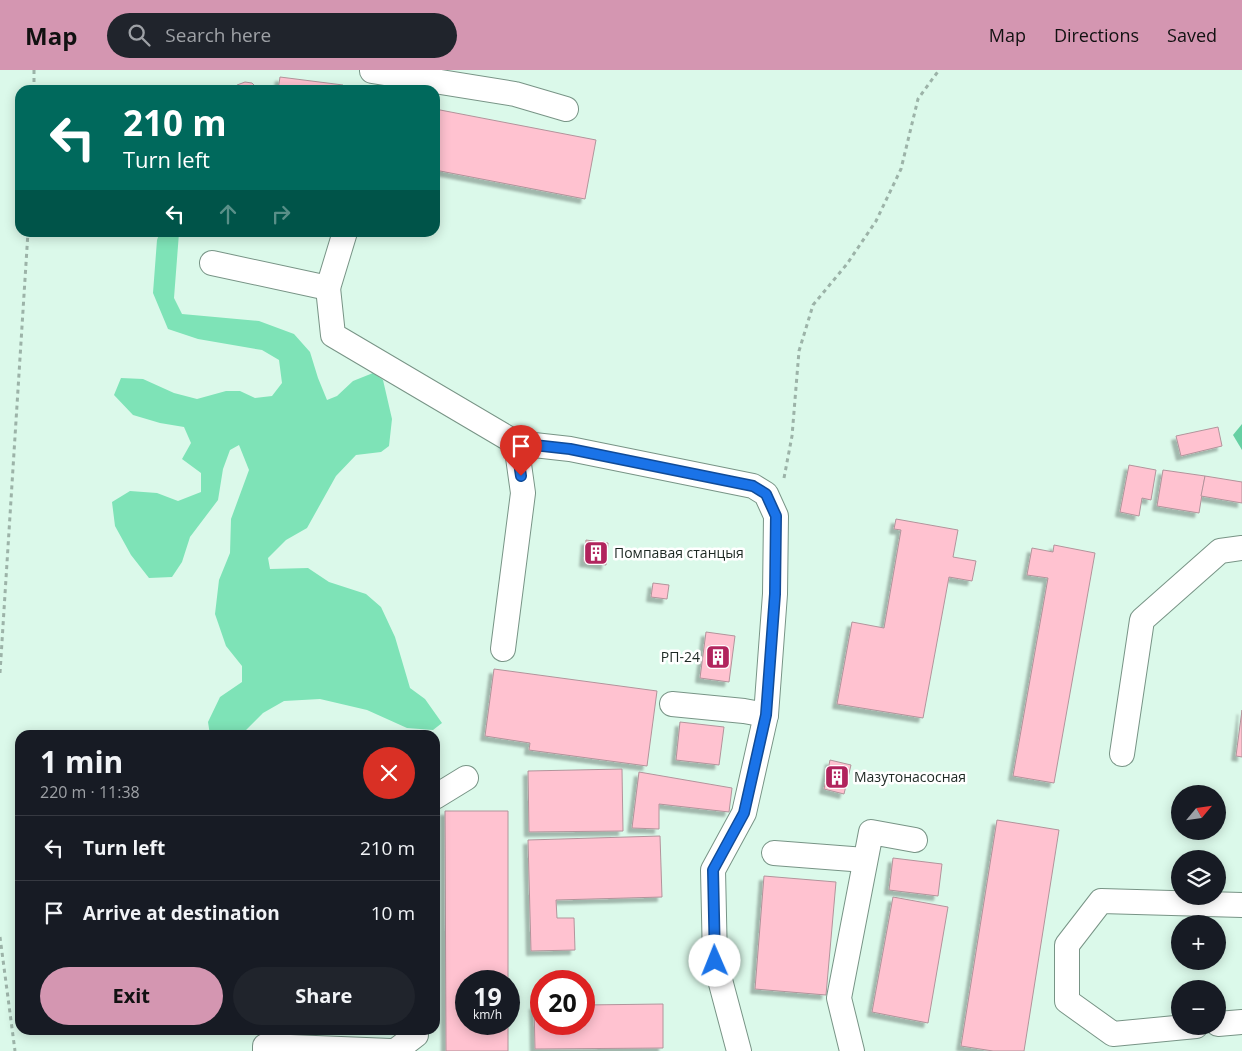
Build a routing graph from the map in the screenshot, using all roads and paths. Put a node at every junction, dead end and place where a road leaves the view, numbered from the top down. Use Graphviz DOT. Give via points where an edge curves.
graph roads {
  1 [pos="34,70"];
  2 [pos="939,70"];
  3 [pos="372,77"];
  4 [pos="34,85"];
  5 [pos="439,85"];
  6 [pos="440,85"];
  7 [pos="566,109"];
  8 [pos="28,237"];
  9 [pos="343,237"];
  10 [pos="212,263"];
  11 [pos="328,288"];
  12 [pos="516,443"];
  13 [pos="783,480"];
  14 [pos="1242,548"];
  15 [pos="503,649"];
  16 [pos="0,673"];
  17 [pos="672,704"];
  18 [pos="766,715"];
  19 [pos="1122,754"];
  20 [pos="466,778"];
  21 [pos="440,794"];
  22 [pos="916,840"];
  23 [pos="774,853"];
  24 [pos="865,860"];
  25 [pos="1242,906"];
  26 [pos="0,936"];
  27 [pos="1242,1022"];
  28 [pos="1226,1023"];
  29 [pos="1171,1028"];
  30 [pos="416,1035"];
  31 [pos="265,1042"];
  32 [pos="15,1051"];
  33 [pos="391,1051"];
  34 [pos="395,1051"];
  35 [pos="738,1051"];
  36 [pos="852,1051"];
  1 -- 4 [label="path"];
  2 -- 13 [label="path" via="918,99 901,169 876,221 814,305 800,351 792,436"];
  3 -- 5 [label="lane"];
  6 -- 7 [label="lane" via="515,94"];
  8 -- 16 [label="path"];
  9 -- 11 [label="lane"];
  10 -- 11 [label="lane"];
  11 -- 12 [label="lane" via="333,335"];
  12 -- 15 [label="lane" via="523,493"];
  12 -- 18 [label="lane" via="570,449 753,486 766,494 776,516 775,594"];
  14 -- 19 [label="lane" via="1220,551 1142,620"];
  17 -- 18 [label="lane"];
  18 -- 35 [label="lane" via="744,813 713,870 715,961"];
  20 -- 21 [label="lane"];
  22 -- 24 [label="lane" via="870,832"];
  23 -- 24 [label="lane"];
  24 -- 36 [label="lane" via="839,998"];
  25 -- 29 [label="lane" via="1101,902 1068,945 1067,1001 1113,1034"];
  26 -- 32 [label="path"];
  27 -- 28 [label="lane"];
  30 -- 34 [label="lane"];
  31 -- 33 [label="lane"];
}
